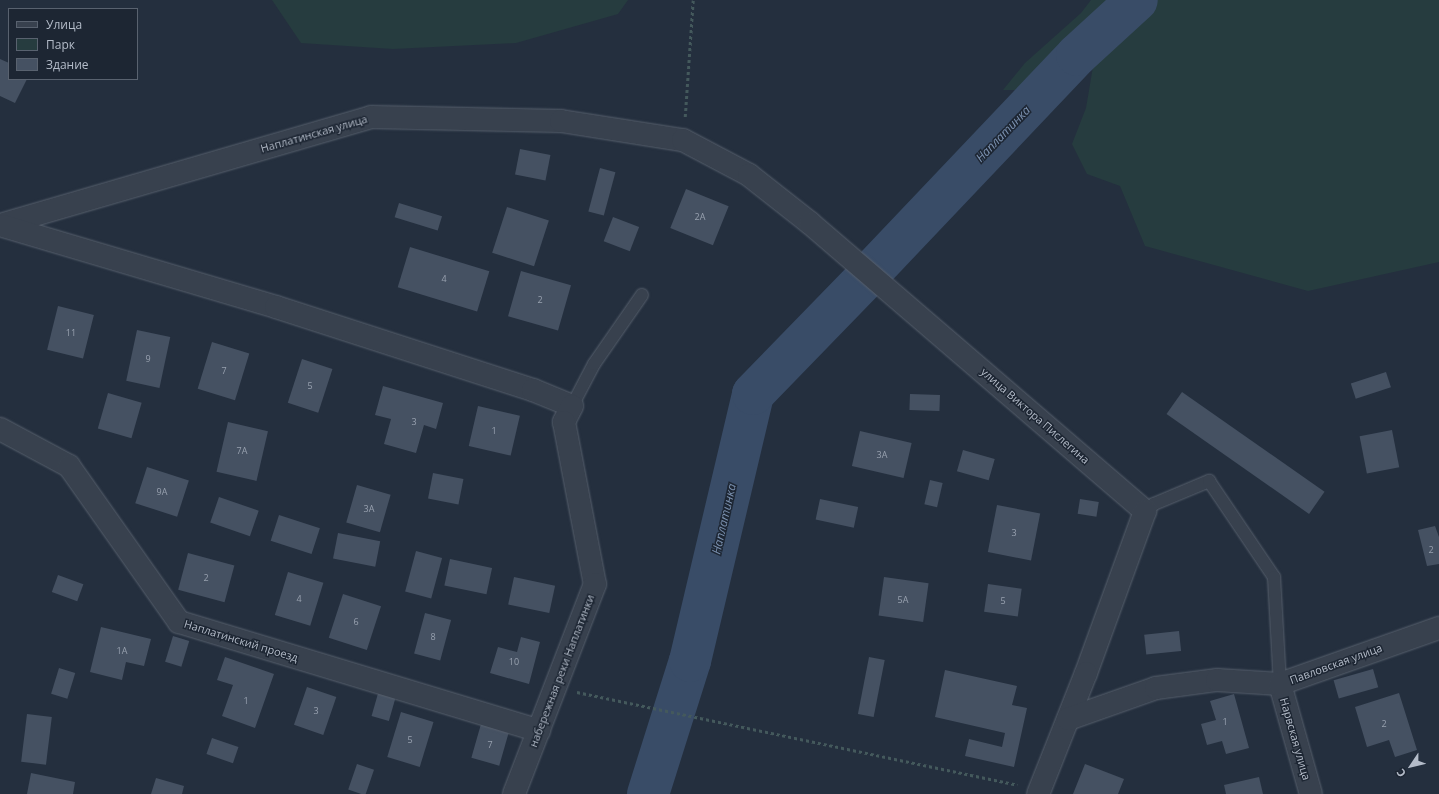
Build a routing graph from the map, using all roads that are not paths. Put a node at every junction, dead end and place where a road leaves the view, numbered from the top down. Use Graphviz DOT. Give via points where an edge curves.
graph roads {
  1 [pos="683,140"];
  2 [pos="1,226"];
  3 [pos="642,295"];
  4 [pos="572,406"];
  5 [pos="0,429"];
  6 [pos="1145,511"];
  7 [pos="1439,628"];
  8 [pos="1280,684"];
  9 [pos="1068,719"];
  10 [pos="538,731"];
  11 [pos="1038,792"];
  12 [pos="514,794"];
  13 [pos="1311,794"];
  1 -- 2 [label="street, Наплатинская улица" via="561,121 371,117"];
  1 -- 6 [label="street, улица Виктора Пислегина" via="749,175 810,223"];
  2 -- 4 [label="street, Наплатинская улица" via="276,307 533,390"];
  3 -- 4 [label="lane" via="594,364"];
  4 -- 10 [label="street, набережная реки Наплатинки" via="564,422 595,584"];
  5 -- 10 [label="street, Наплатинский проезд" via="69,466 179,622"];
  6 -- 8 [label="lane" via="1154,504 1209,481 1274,577"];
  6 -- 9 [label="street"];
  7 -- 8 [label="street, Павловская улица"];
  8 -- 9 [label="street, Павловская улица" via="1217,680 1156,688"];
  8 -- 13 [label="street, Нарвская улица"];
  9 -- 11 [label="street"];
  10 -- 12 [label="street, набережная реки Наплатинки"];
}
